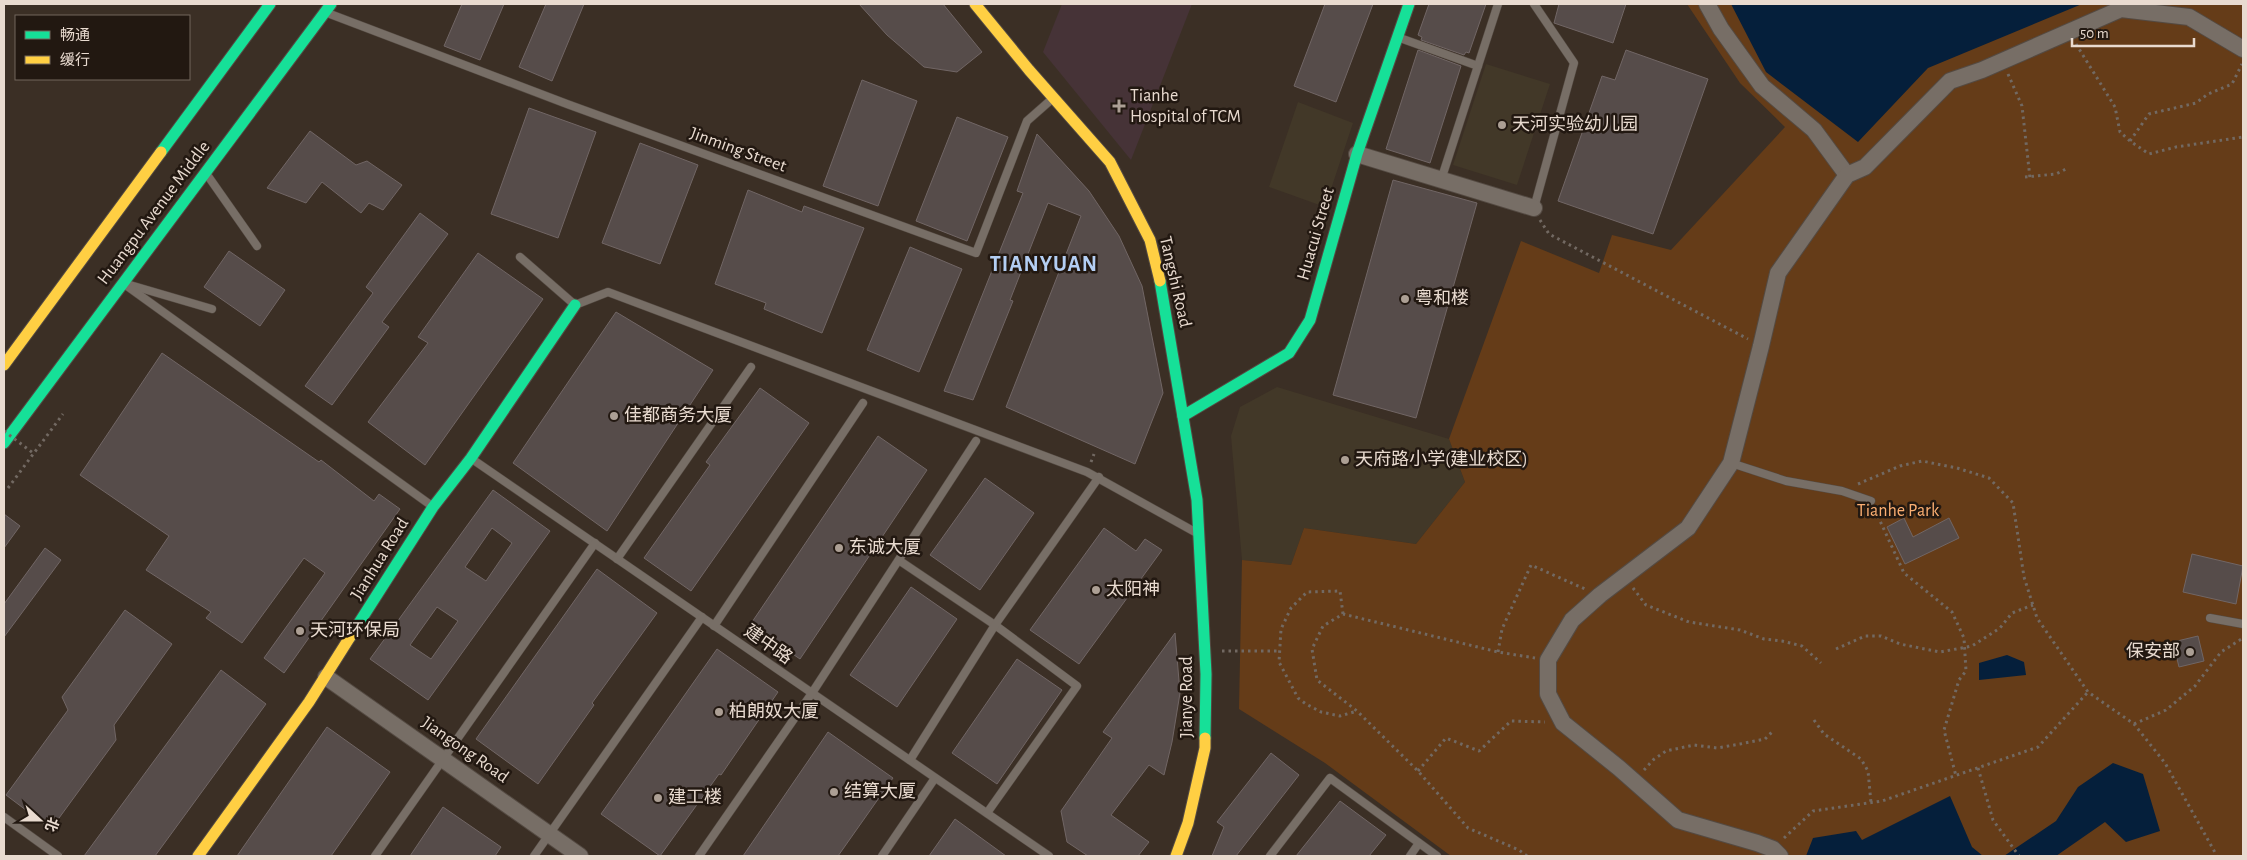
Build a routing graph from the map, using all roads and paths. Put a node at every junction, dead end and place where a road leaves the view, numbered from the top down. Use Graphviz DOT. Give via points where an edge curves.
graph roads {
  1 [pos="270,4"];
  2 [pos="976,4"];
  3 [pos="1409,4"];
  4 [pos="1498,4"];
  5 [pos="1534,4"];
  6 [pos="1707,4"];
  7 [pos="328,8"];
  8 [pos="2068,31"];
  9 [pos="1397,38"];
  10 [pos="2243,49"];
  11 [pos="2002,60"];
  12 [pos="2243,62"];
  13 [pos="1478,66"];
  14 [pos="1054,98"];
  15 [pos="2243,137"];
  16 [pos="2130,142"];
  17 [pos="1357,154"];
  18 [pos="2068,168"];
  19 [pos="206,172"];
  20 [pos="1847,175"];
  21 [pos="2024,177"];
  22 [pos="2030,178"];
  23 [pos="1441,180"];
  24 [pos="1534,208"];
  25 [pos="257,246"];
  26 [pos="520,257"];
  27 [pos="123,284"];
  28 [pos="575,305"];
  29 [pos="212,308"];
  30 [pos="1761,346"];
  31 [pos="4,365"];
  32 [pos="751,367"];
  33 [pos="863,402"];
  34 [pos="62,414"];
  35 [pos="1183,416"];
  36 [pos="4,431"];
  37 [pos="976,441"];
  38 [pos="4,443"];
  39 [pos="33,453"];
  40 [pos="471,458"];
  41 [pos="1731,463"];
  42 [pos="1098,478"];
  43 [pos="8,488"];
  44 [pos="1842,491"];
  45 [pos="1871,501"];
  46 [pos="433,507"];
  47 [pos="1199,534"];
  48 [pos="594,543"];
  49 [pos="617,559"];
  50 [pos="900,561"];
  51 [pos="1626,577"];
  52 [pos="1600,595"];
  53 [pos="2033,605"];
  54 [pos="1343,614"];
  55 [pos="702,617"];
  56 [pos="2210,618"];
  57 [pos="2243,624"];
  58 [pos="995,625"];
  59 [pos="714,626"];
  60 [pos="2243,638"];
  61 [pos="1964,648"];
  62 [pos="1836,649"];
  63 [pos="1279,651"];
  64 [pos="1205,652"];
  65 [pos="1498,652"];
  66 [pos="1548,660"];
  67 [pos="1821,663"];
  68 [pos="326,677"];
  69 [pos="2088,692"];
  70 [pos="812,693"];
  71 [pos="1357,712"];
  72 [pos="1814,720"];
  73 [pos="1563,722"];
  74 [pos="2134,724"];
  75 [pos="1774,730"];
  76 [pos="444,760"];
  77 [pos="910,760"];
  78 [pos="1978,768"];
  79 [pos="1418,771"];
  80 [pos="1956,776"];
  81 [pos="935,778"];
  82 [pos="1634,781"];
  83 [pos="1871,803"];
  84 [pos="987,813"];
  85 [pos="4,817"];
  86 [pos="549,835"];
  87 [pos="1419,843"];
  88 [pos="1776,853"];
  89 [pos="1045,855"];
  90 [pos="58,856"];
  91 [pos="198,856"];
  92 [pos="375,856"];
  93 [pos="534,856"];
  94 [pos="580,856"];
  95 [pos="700,856"];
  96 [pos="882,856"];
  97 [pos="1176,856"];
  98 [pos="1270,856"];
  99 [pos="1410,856"];
  100 [pos="1437,856"];
  101 [pos="1527,856"];
  102 [pos="2019,856"];
  103 [pos="2217,856"];
  1 -- 31 [label="street, Huangpu Avenue Middle"];
  2 -- 14 [label="street, Tangshi Road"];
  3 -- 9 [label="street, Huacui Street"];
  4 -- 13 [label="lane"];
  5 -- 24 [label="lane" via="1574,62"];
  6 -- 20 [label="street" via="1762,86 1814,130"];
  7 -- 14 [label="lane, Jinming Street" via="558,101 976,253 1027,121"];
  7 -- 19 [label="street, Huangpu Avenue Middle"];
  8 -- 10 [label="street" via="2121,8 2189,17"];
  8 -- 11 [label="street"];
  8 -- 16 [label="path" via="2115,107 2118,133"];
  9 -- 13 [label="lane"];
  9 -- 17 [label="street, Huacui Street"];
  11 -- 20 [label="street" via="1950,81 1865,168"];
  11 -- 22 [label="path" via="2022,106"];
  12 -- 16 [label="path" via="2232,84 2196,103 2149,114"];
  13 -- 23 [label="lane"];
  14 -- 35 [label="street, Tangshi Road" via="1110,162 1150,240 1162,289"];
  15 -- 16 [label="path" via="2149,154"];
  17 -- 23 [label="street"];
  17 -- 35 [label="street, Huacui Street" via="1310,320 1289,353"];
  18 -- 22 [label="path" via="2056,174"];
  19 -- 25 [label="lane"];
  19 -- 27 [label="street, Huangpu Avenue Middle"];
  20 -- 30 [label="street" via="1778,273"];
  21 -- 22 [label="path"];
  23 -- 24 [label="street"];
  24 -- 30 [label="path" via="1549,234"];
  26 -- 28 [label="lane"];
  27 -- 29 [label="lane"];
  27 -- 38 [label="street, Huangpu Avenue Middle"];
  27 -- 46 [label="lane"];
  28 -- 40 [label="street, Jianhua Road"];
  28 -- 42 [label="lane" via="608,292"];
  30 -- 41 [label="street"];
  32 -- 49 [label="lane"];
  33 -- 59 [label="lane"];
  34 -- 39 [label="path"];
  35 -- 47 [label="street, Tangshi Road" via="1197,500"];
  36 -- 39 [label="path, bridge"];
  37 -- 50 [label="lane"];
  39 -- 43 [label="path"];
  40 -- 46 [label="street, Jianhua Road"];
  40 -- 48 [label="lane, 建中路"];
  41 -- 44 [label="lane" via="1786,481"];
  41 -- 51 [label="street" via="1688,528"];
  42 -- 47 [label="lane"];
  42 -- 58 [label="lane"];
  44 -- 45 [label="lane"];
  44 -- 53 [label="path" via="1900,466 1922,461 1989,478 2013,504 2024,577"];
  45 -- 61 [label="path" via="1901,568 1952,612 1964,638"];
  46 -- 68 [label="street, Jianhua Road"];
  47 -- 64 [label="street, Jianye Road"];
  48 -- 49 [label="lane, 建中路"];
  48 -- 76 [label="lane"];
  49 -- 55 [label="lane, 建中路"];
  50 -- 58 [label="lane"];
  50 -- 70 [label="lane"];
  51 -- 52 [label="street"];
  51 -- 67 [label="path" via="1646,605 1689,622 1740,630 1764,639 1802,646"];
  52 -- 65 [label="path" via="1531,565 1502,629"];
  52 -- 66 [label="street" via="1572,620"];
  53 -- 61 [label="path" via="2012,613 2000,628"];
  53 -- 69 [label="path" via="2037,618"];
  54 -- 63 [label="path" via="1340,591 1307,592 1291,608 1281,629"];
  54 -- 65 [label="path"];
  54 -- 71 [label="path" via="1323,626 1312,649 1317,680"];
  55 -- 59 [label="lane, 建中路"];
  55 -- 86 [label="lane"];
  56 -- 57 [label="lane"];
  58 -- 77 [label="lane"];
  58 -- 84 [label="lane" via="1077,686"];
  59 -- 70 [label="lane, 建中路"];
  60 -- 74 [label="path" via="2220,652 2195,686 2166,710"];
  61 -- 62 [label="path" via="1940,652 1900,644 1881,636 1865,636"];
  61 -- 80 [label="path" via="1966,671 1959,680 1944,730"];
  63 -- 64 [label="path"];
  63 -- 71 [label="path" via="1279,662 1298,698 1321,712 1340,716"];
  64 -- 97 [label="street, Jianye Road" via="1205,748 1188,823"];
  65 -- 66 [label="path"];
  66 -- 73 [label="street" via="1548,694"];
  68 -- 76 [label="street, Jiangong Road"];
  68 -- 91 [label="street, Jianhua Road"];
  69 -- 74 [label="path"];
  69 -- 78 [label="path" via="2038,747"];
  70 -- 77 [label="lane, 建中路"];
  70 -- 95 [label="lane"];
  71 -- 79 [label="path"];
  72 -- 83 [label="path" via="1824,734 1861,759 1868,771"];
  73 -- 79 [label="path" via="1512,721 1480,750 1446,738"];
  73 -- 82 [label="street"];
  74 -- 103 [label="path" via="2165,763"];
  75 -- 82 [label="path" via="1765,739 1740,744 1717,748 1694,745 1666,751"];
  76 -- 86 [label="street, Jiangong Road"];
  76 -- 92 [label="lane"];
  77 -- 81 [label="lane, 建中路"];
  78 -- 80 [label="path"];
  78 -- 102 [label="path" via="1993,820"];
  79 -- 101 [label="path" via="1468,828"];
  80 -- 83 [label="path"];
  81 -- 84 [label="lane, 建中路"];
  81 -- 96 [label="lane"];
  82 -- 88 [label="street" via="1678,820"];
  83 -- 88 [label="path" via="1812,811"];
  84 -- 89 [label="lane, 建中路"];
  85 -- 90 [label="lane"];
  86 -- 93 [label="lane"];
  86 -- 94 [label="street, Jiangong Road"];
  87 -- 98 [label="lane" via="1330,778"];
  87 -- 99 [label="lane"];
  87 -- 100 [label="lane"];
}
